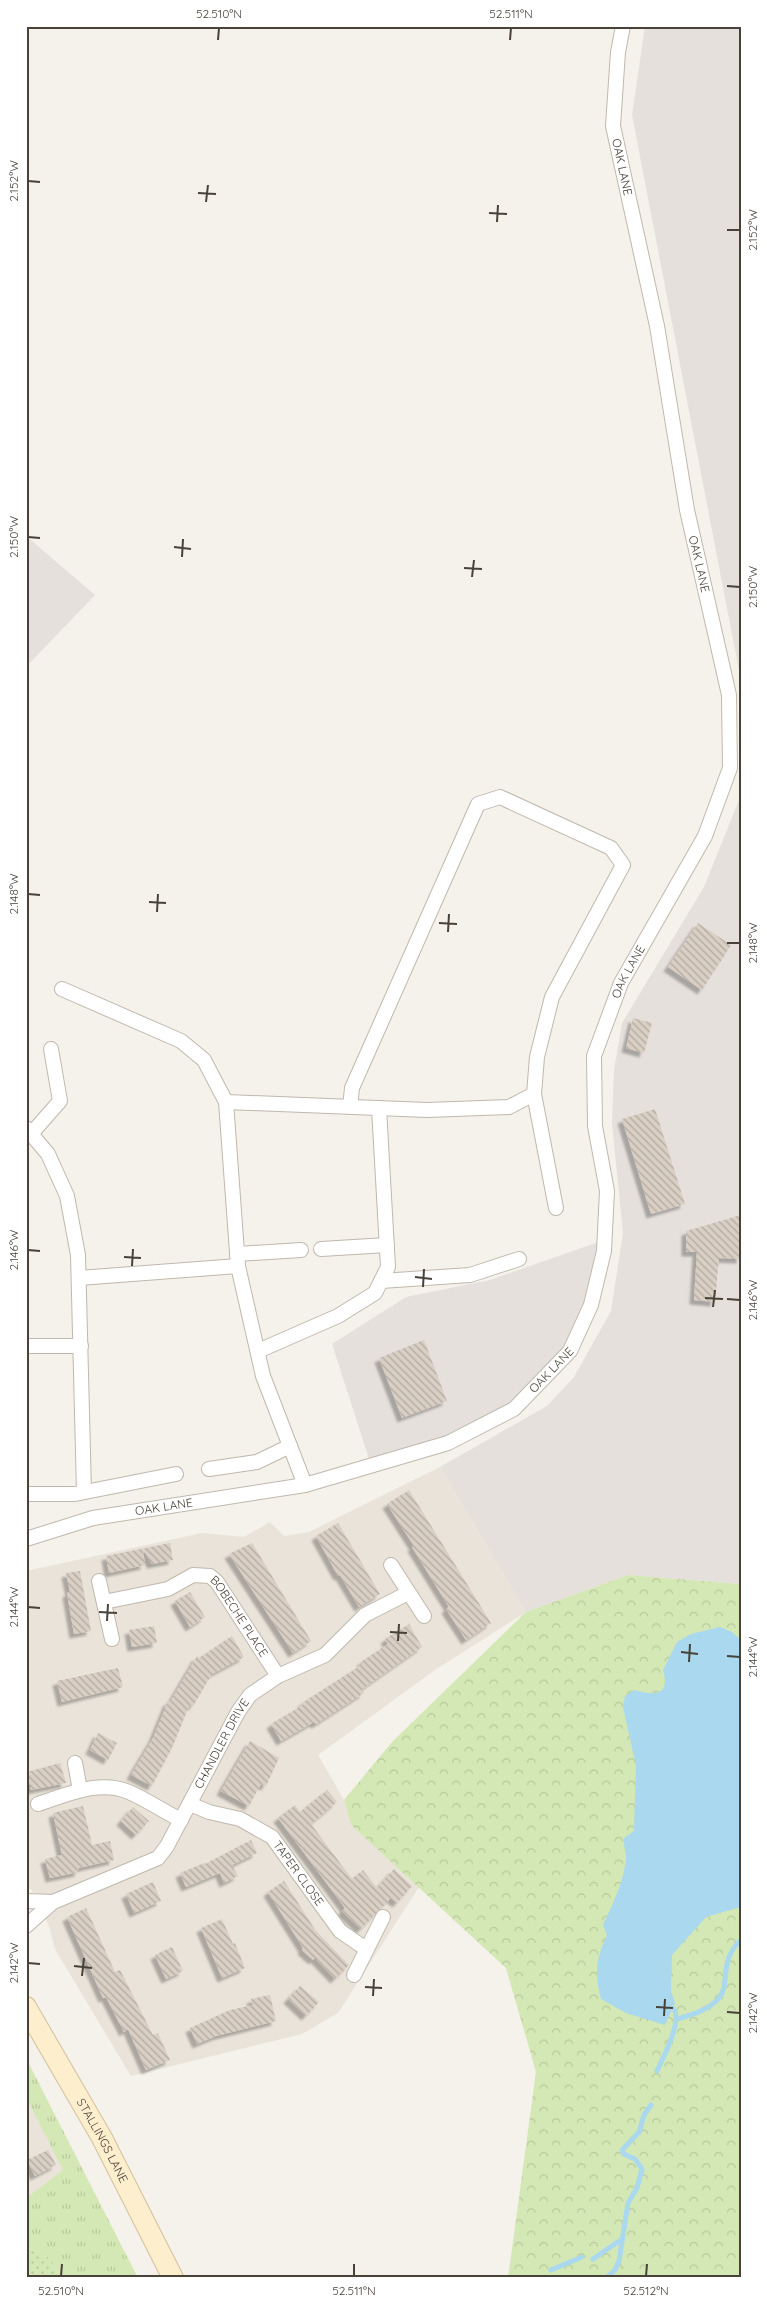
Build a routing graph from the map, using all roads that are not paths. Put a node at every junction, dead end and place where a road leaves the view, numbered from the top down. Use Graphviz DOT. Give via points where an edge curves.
graph roads {
  1 [pos="623,26"];
  2 [pos="62,989"];
  3 [pos="51,1049"];
  4 [pos="534,1094"];
  5 [pos="226,1102"];
  6 [pos="350,1107"];
  7 [pos="379,1108"];
  8 [pos="28,1132"];
  9 [pos="556,1208"];
  10 [pos="387,1245"];
  11 [pos="321,1249"];
  12 [pos="301,1250"];
  13 [pos="519,1259"];
  14 [pos="237,1260"];
  15 [pos="79,1278"];
  16 [pos="381,1281"];
  17 [pos="26,1346"];
  18 [pos="81,1346"];
  19 [pos="258,1351"];
  20 [pos="290,1446"];
  21 [pos="209,1470"];
  22 [pos="176,1474"];
  23 [pos="305,1485"];
  24 [pos="84,1492"];
  25 [pos="26,1494"];
  26 [pos="26,1538"];
  27 [pos="391,1565"];
  28 [pos="99,1581"];
  29 [pos="408,1593"];
  30 [pos="104,1602"];
  31 [pos="424,1616"];
  32 [pos="112,1639"];
  33 [pos="278,1676"];
  34 [pos="75,1764"];
  35 [pos="80,1790"];
  36 [pos="38,1804"];
  37 [pos="190,1804"];
  38 [pos="181,1820"];
  39 [pos="26,1901"];
  40 [pos="52,1902"];
  41 [pos="383,1918"];
  42 [pos="26,1926"];
  43 [pos="366,1949"];
  44 [pos="354,1975"];
  45 [pos="26,2007"];
  46 [pos="173,2278"];
  1 -- 23 [label="street, OAK LANE" via="618,52 614,126 657,326 687,510 729,695 730,768 705,836 621,983 594,1056 595,1126 607,1192 604,1251 591,1305 570,1351 514,1409 448,1443"];
  2 -- 5 [label="street" via="181,1041 204,1060"];
  3 -- 8 [label="street" via="60,1101"];
  4 -- 6 [label="street" via="537,1057 552,997 622,865 611,848 500,797 478,804 352,1088"];
  4 -- 7 [label="street" via="509,1107"];
  4 -- 9 [label="street"];
  5 -- 6 [label="street"];
  5 -- 14 [label="street"];
  6 -- 7 [label="street"];
  7 -- 10 [label="street"];
  8 -- 15 [label="street" via="48,1154 67,1196"];
  10 -- 11 [label="street"];
  10 -- 16 [label="street" via="388,1267"];
  12 -- 14 [label="street"];
  13 -- 16 [label="street" via="470,1276"];
  14 -- 15 [label="street"];
  14 -- 19 [label="street"];
  15 -- 18 [label="street"];
  16 -- 19 [label="street" via="375,1293 338,1316"];
  17 -- 18 [label="street"];
  18 -- 24 [label="street"];
  19 -- 20 [label="street" via="263,1376"];
  20 -- 21 [label="street" via="257,1462"];
  20 -- 23 [label="street"];
  22 -- 24 [label="street"];
  23 -- 26 [label="street, OAK LANE" via="93,1518"];
  24 -- 25 [label="street"];
  27 -- 29 [label="street"];
  28 -- 30 [label="street"];
  29 -- 31 [label="street"];
  29 -- 33 [label="street, CHANDLER DRIVE" via="365,1615 325,1655"];
  30 -- 32 [label="street"];
  30 -- 33 [label="street, BOBECHE PLACE" via="168,1590 193,1575 210,1576 218,1582"];
  33 -- 37 [label="street, CHANDLER DRIVE" via="250,1695 238,1712"];
  34 -- 35 [label="street"];
  35 -- 36 [label="street"];
  35 -- 38 [label="street" via="102,1787 128,1791"];
  37 -- 38 [label="street, CHANDLER DRIVE"];
  37 -- 43 [label="street, TAPER CLOSE" via="240,1819 272,1837 340,1931"];
  38 -- 40 [label="street, CHANDLER DRIVE" via="158,1858"];
  39 -- 40 [label="street, CHANDLER DRIVE"];
  40 -- 42 [label="street, CHANDLER DRIVE"];
  41 -- 43 [label="street"];
  43 -- 44 [label="street"];
  45 -- 46 [label="main road, STALLINGS LANE" via="102,2138"];
}
